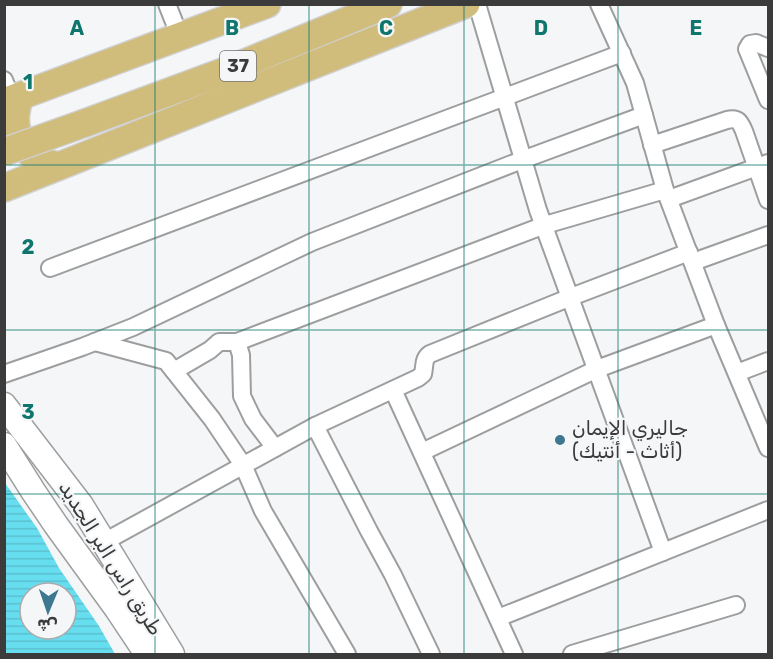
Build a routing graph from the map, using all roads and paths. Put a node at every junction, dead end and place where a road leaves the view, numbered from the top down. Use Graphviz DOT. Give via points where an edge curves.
graph roads {
  1 [pos="167,4"];
  2 [pos="267,4"];
  3 [pos="348,4"];
  4 [pos="388,4"];
  5 [pos="466,4"];
  6 [pos="477,4"];
  7 [pos="598,4"];
  8 [pos="180,37"];
  9 [pos="768,48"];
  10 [pos="622,53"];
  11 [pos="10,95"];
  12 [pos="505,98"];
  13 [pos="768,100"];
  14 [pos="81,115"];
  15 [pos="644,115"];
  16 [pos="4,136"];
  17 [pos="652,145"];
  18 [pos="4,152"];
  19 [pos="522,160"];
  20 [pos="59,166"];
  21 [pos="762,166"];
  22 [pos="4,188"];
  23 [pos="667,194"];
  24 [pos="768,200"];
  25 [pos="545,225"];
  26 [pos="768,235"];
  27 [pos="691,257"];
  28 [pos="50,268"];
  29 [pos="571,297"];
  30 [pos="716,325"];
  31 [pos="95,342"];
  32 [pos="237,342"];
  33 [pos="768,361"];
  34 [pos="597,369"];
  35 [pos="174,371"];
  36 [pos="737,373"];
  37 [pos="4,374"];
  38 [pos="393,390"];
  39 [pos="4,405"];
  40 [pos="315,426"];
  41 [pos="4,445"];
  42 [pos="275,448"];
  43 [pos="768,448"];
  44 [pos="422,452"];
  45 [pos="243,465"];
  46 [pos="55,470"];
  47 [pos="33,491"];
  48 [pos="768,510"];
  49 [pos="104,542"];
  50 [pos="663,552"];
  51 [pos="736,605"];
  52 [pos="498,618"];
  53 [pos="147,654"];
  54 [pos="172,654"];
  55 [pos="347,654"];
  56 [pos="431,654"];
  57 [pos="514,654"];
  58 [pos="572,654"];
  1 -- 8 [label="street"];
  2 -- 8 [label="highway"];
  3 -- 14 [label="highway, 37"];
  4 -- 14 [label="highway, 37" via="223,72"];
  5 -- 20 [label="highway"];
  6 -- 12 [label="street"];
  7 -- 10 [label="street"];
  8 -- 11 [label="highway"];
  9 -- 13 [label="street" via="756,43 747,49"];
  10 -- 12 [label="street"];
  10 -- 15 [label="street"];
  11 -- 20 [label="highway" via="21,142 37,158"];
  12 -- 19 [label="street"];
  12 -- 28 [label="street"];
  14 -- 16 [label="highway, 37"];
  14 -- 18 [label="highway, 37, bridge"];
  15 -- 17 [label="street"];
  15 -- 19 [label="street"];
  17 -- 21 [label="street" via="736,119"];
  17 -- 23 [label="street"];
  19 -- 25 [label="street"];
  19 -- 31 [label="street" via="312,242"];
  20 -- 22 [label="highway"];
  21 -- 23 [label="street"];
  21 -- 24 [label="street"];
  23 -- 25 [label="street"];
  23 -- 27 [label="street"];
  25 -- 29 [label="street"];
  25 -- 32 [label="street"];
  26 -- 27 [label="street"];
  27 -- 29 [label="street"];
  27 -- 30 [label="street"];
  29 -- 34 [label="street"];
  29 -- 38 [label="street" via="430,354 423,374"];
  30 -- 34 [label="street"];
  30 -- 36 [label="street"];
  31 -- 35 [label="street" via="166,361"];
  31 -- 37 [label="street"];
  32 -- 35 [label="street" via="219,342"];
  32 -- 42 [label="street" via="242,396"];
  33 -- 36 [label="street"];
  34 -- 44 [label="street"];
  34 -- 50 [label="street"];
  35 -- 45 [label="street"];
  36 -- 43 [label="street"];
  38 -- 40 [label="street"];
  38 -- 44 [label="street"];
  39 -- 46 [label="main road, طريق راس البر الجديد"];
  40 -- 42 [label="street"];
  40 -- 56 [label="street"];
  41 -- 47 [label="main road, طريق راس البر الجديد"];
  42 -- 45 [label="street"];
  44 -- 52 [label="street"];
  45 -- 49 [label="street"];
  45 -- 55 [label="street" via="263,511"];
  46 -- 47 [label="main road" via="57,477 52,489"];
  46 -- 49 [label="main road, طريق راس البر الجديد"];
  47 -- 53 [label="main road, طريق راس البر الجديد"];
  48 -- 50 [label="street"];
  49 -- 54 [label="main road, طريق راس البر الجديد"];
  50 -- 52 [label="street"];
  51 -- 58 [label="street"];
  52 -- 57 [label="street"];
}
